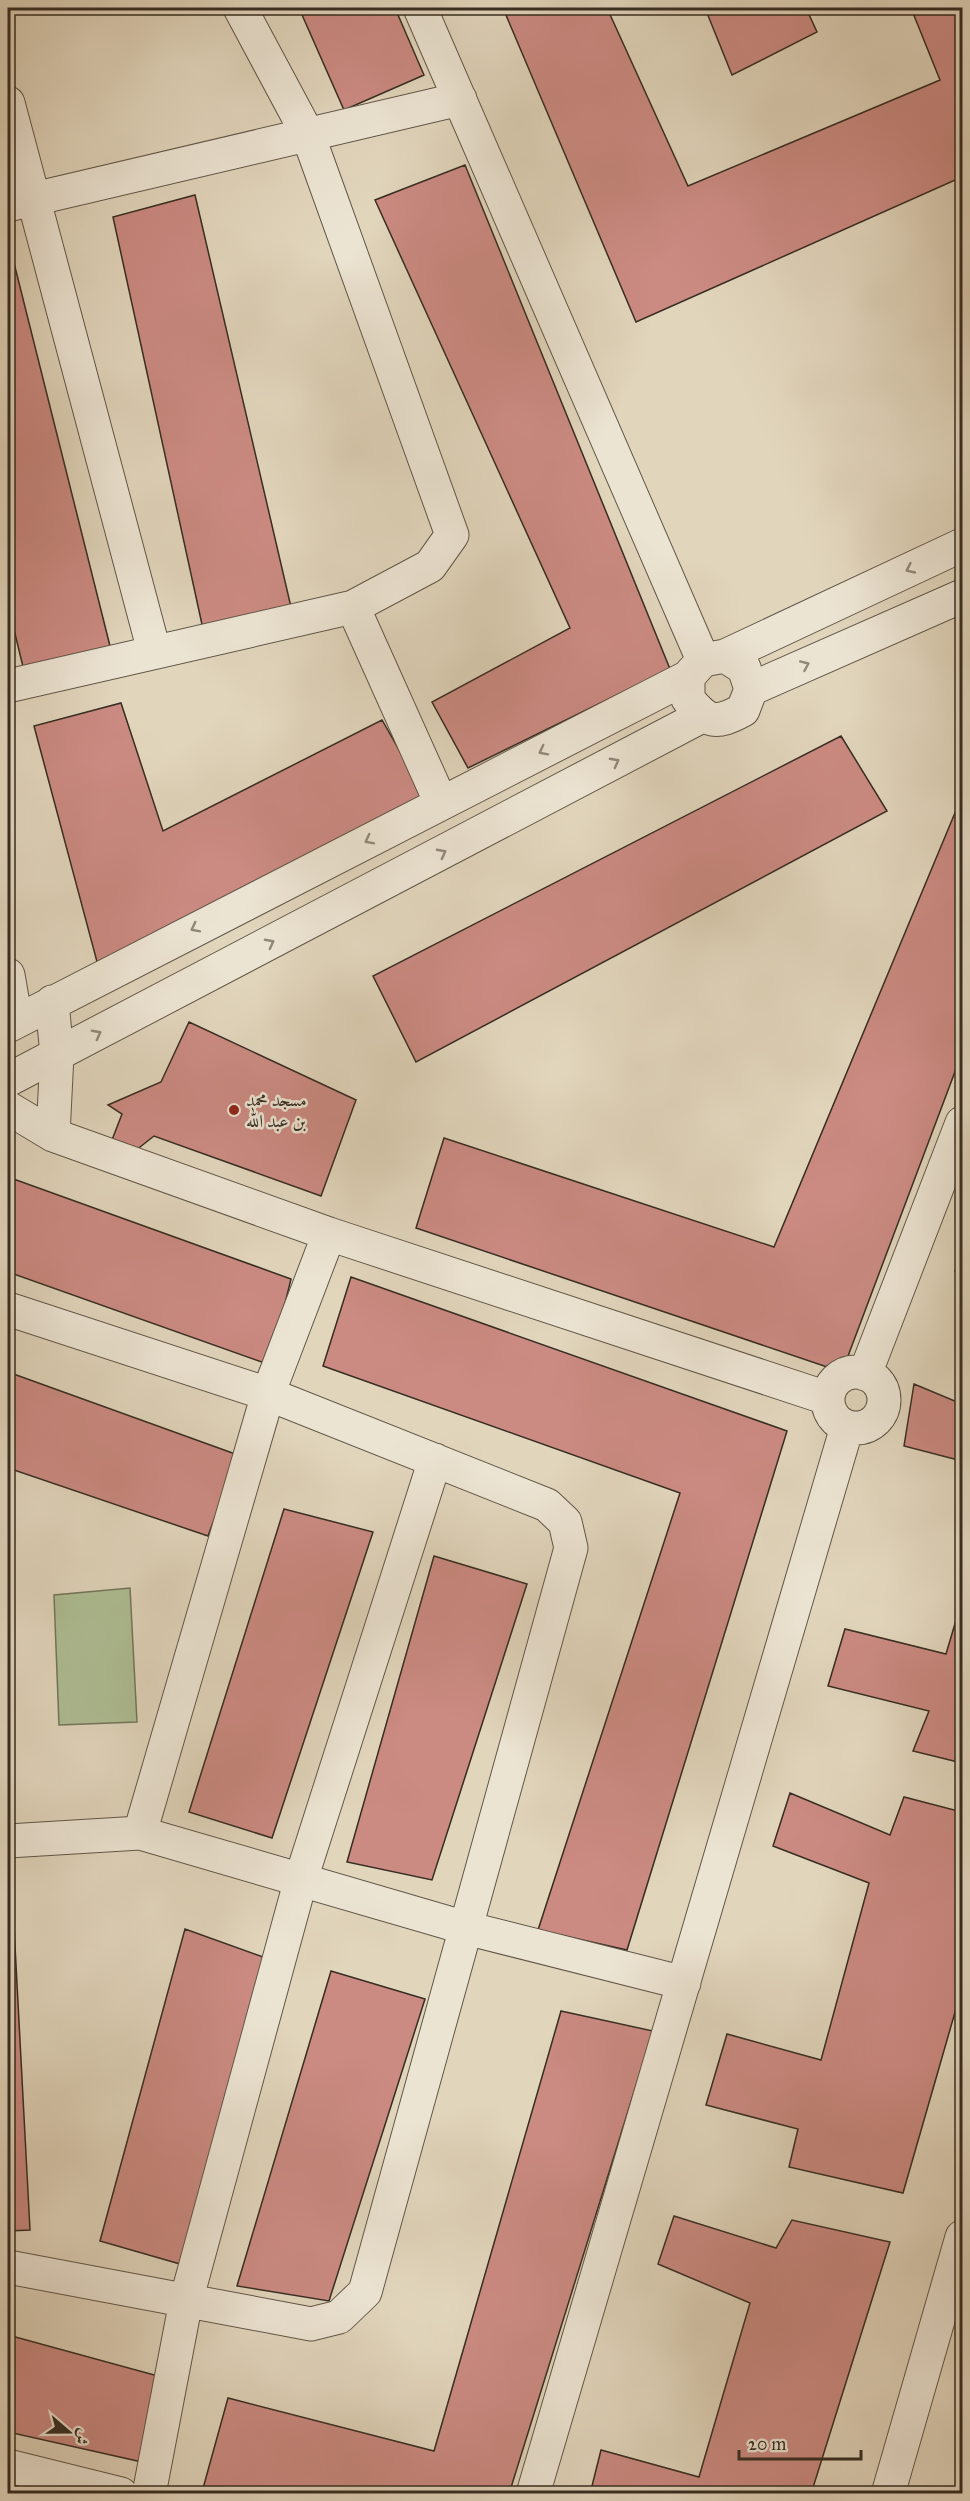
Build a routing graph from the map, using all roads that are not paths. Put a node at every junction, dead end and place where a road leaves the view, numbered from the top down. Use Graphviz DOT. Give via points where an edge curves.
graph roads {
  1 [pos="240,8"];
  2 [pos="420,8"];
  3 [pos="459,99"];
  4 [pos="8,103"];
  5 [pos="308,135"];
  6 [pos="21,202"];
  7 [pos="963,544"];
  8 [pos="963,597"];
  9 [pos="352,607"];
  10 [pos="154,651"];
  11 [pos="705,664"];
  12 [pos="8,686"];
  13 [pos="751,689"];
  14 [pos="702,716"];
  15 [pos="441,803"];
  16 [pos="8,975"];
  17 [pos="52,1002"];
  18 [pos="12,1023"];
  19 [pos="57,1055"];
  20 [pos="8,1080"];
  21 [pos="8,1108"];
  22 [pos="963,1124"];
  23 [pos="53,1135"];
  24 [pos="329,1234"];
  25 [pos="8,1309"];
  26 [pos="865,1374"];
  27 [pos="268,1394"];
  28 [pos="827,1398"];
  29 [pos="847,1427"];
  30 [pos="435,1460"];
  31 [pos="140,1833"];
  32 [pos="8,1840"];
  33 [pos="301,1879"];
  34 [pos="466,1928"];
  35 [pos="684,1983"];
  36 [pos="963,2237"];
  37 [pos="8,2267"];
  38 [pos="186,2301"];
  39 [pos="8,2466"];
  40 [pos="121,2493"];
  41 [pos="149,2493"];
  42 [pos="533,2493"];
  43 [pos="888,2493"];
  1 -- 5 [label="street"];
  2 -- 3 [label="street"];
  3 -- 5 [label="street"];
  3 -- 11 [label="street"];
  4 -- 6 [label="street"];
  5 -- 6 [label="street"];
  5 -- 9 [label="street" via="452,535 430,567"];
  6 -- 10 [label="street"];
  7 -- 11 [label="street, one-way"];
  13 -- 8 [label="street, one-way"];
  9 -- 10 [label="street"];
  9 -- 15 [label="street"];
  10 -- 12 [label="street"];
  11 -- 13 [label="street" via="744,668"];
  11 -- 14 [label="street" via="688,699"];
  11 -- 15 [label="street, one-way"];
  13 -- 14 [label="street" via="743,710 724,720"];
  19 -- 14 [label="street, one-way"];
  15 -- 17 [label="street, one-way"];
  16 -- 18 [label="street"];
  17 -- 18 [label="street"];
  17 -- 19 [label="street"];
  19 -- 20 [label="street"];
  19 -- 23 [label="street"];
  21 -- 23 [label="street"];
  22 -- 26 [label="street"];
  23 -- 24 [label="street"];
  24 -- 27 [label="street"];
  24 -- 28 [label="street"];
  25 -- 27 [label="street"];
  26 -- 28 [label="street" via="852,1372 840,1377"];
  26 -- 29 [label="street" via="882,1390 884,1403 880,1415 860,1429"];
  27 -- 30 [label="street"];
  27 -- 31 [label="street"];
  28 -- 29 [label="street" via="829,1411"];
  29 -- 35 [label="street"];
  30 -- 33 [label="street"];
  30 -- 34 [label="street" via="547,1505 565,1522 571,1548"];
  31 -- 32 [label="street"];
  31 -- 33 [label="street"];
  33 -- 34 [label="street"];
  33 -- 38 [label="street"];
  34 -- 35 [label="street"];
  34 -- 38 [label="street" via="365,2292 339,2317 311,2324"];
  35 -- 42 [label="street"];
  36 -- 43 [label="street"];
  37 -- 38 [label="street"];
  38 -- 41 [label="street"];
  39 -- 40 [label="street"];
}
